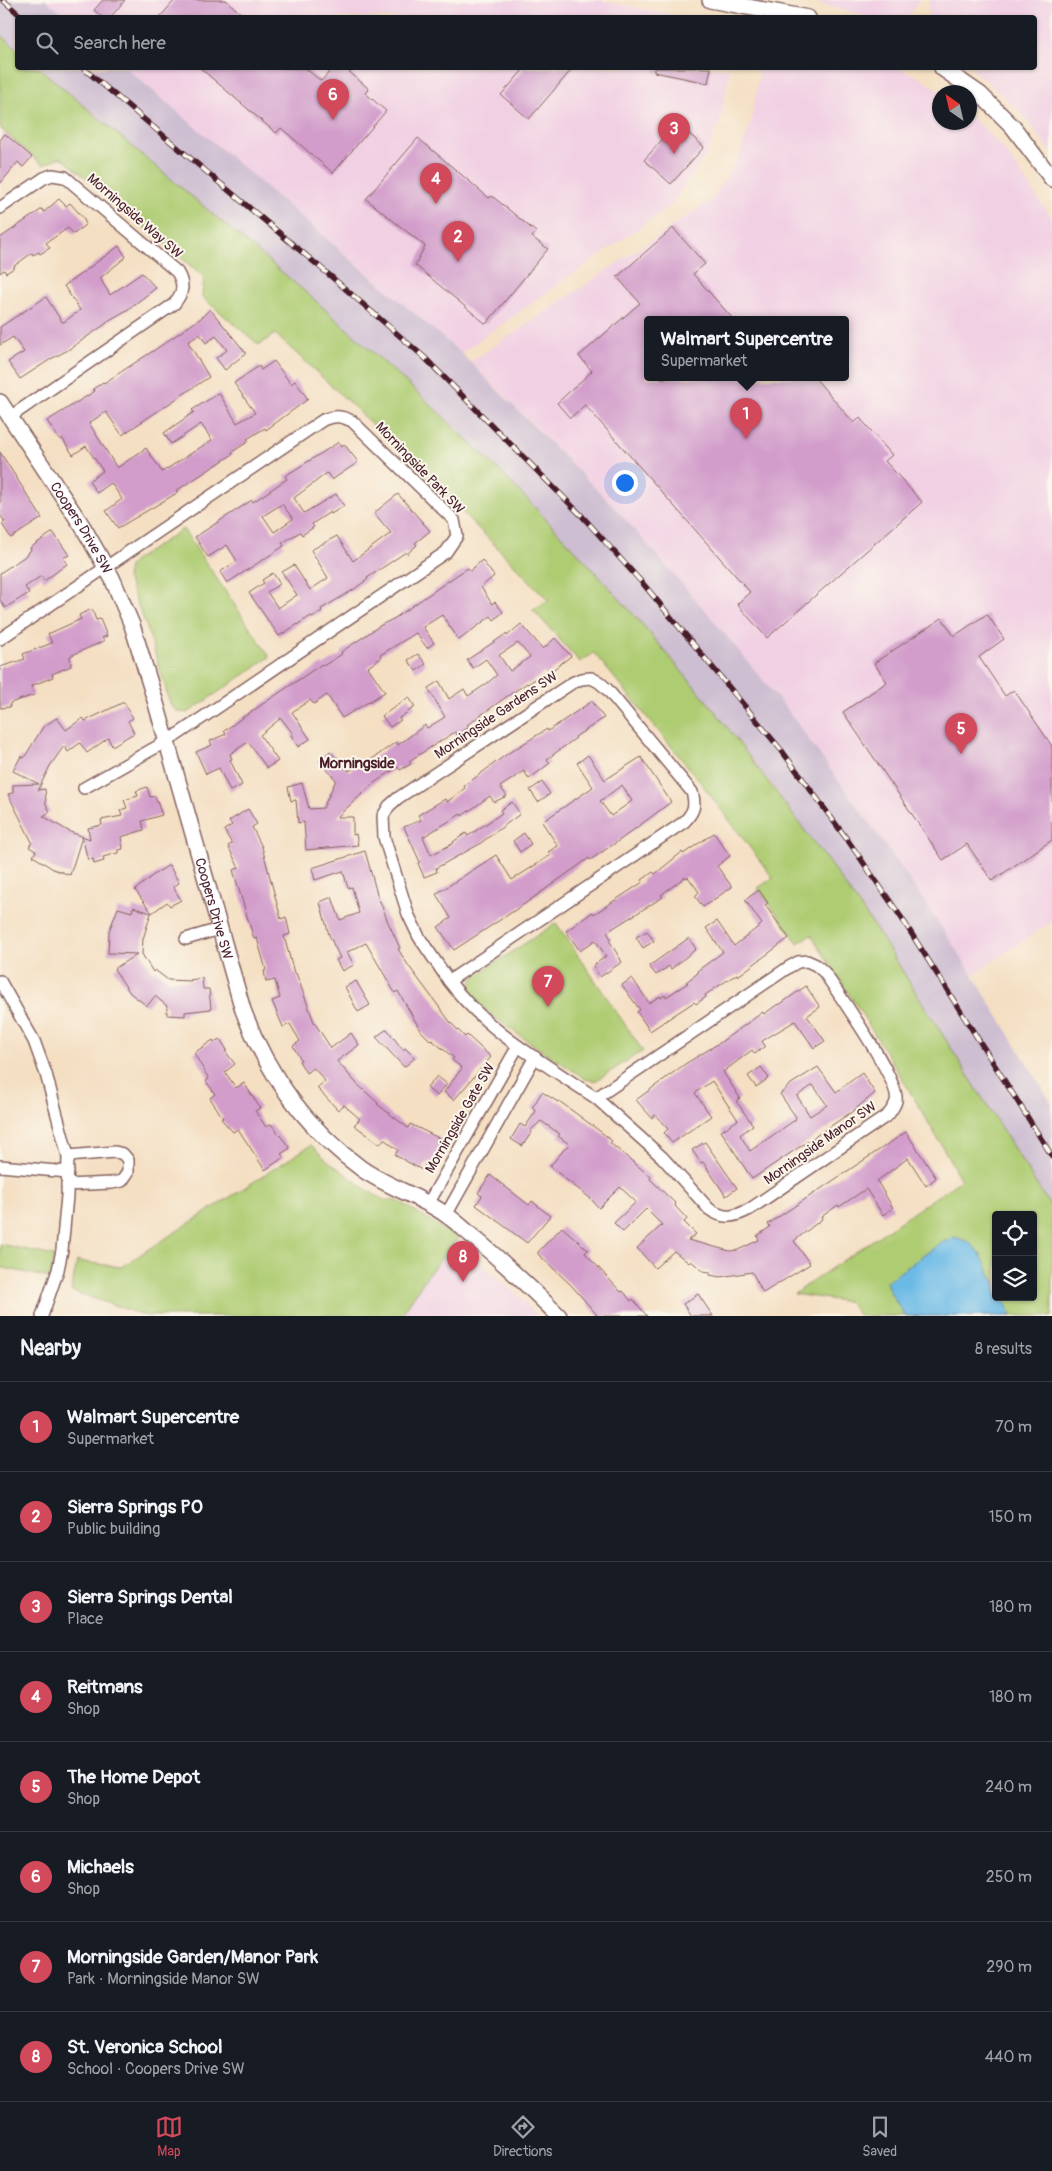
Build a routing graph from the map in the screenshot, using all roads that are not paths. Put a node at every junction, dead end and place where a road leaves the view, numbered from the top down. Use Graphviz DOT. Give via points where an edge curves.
graph roads {
  1 [pos="710,0"];
  2 [pos="758,4"];
  3 [pos="797,15"];
  4 [pos="945,70"];
  5 [pos="1052,179"];
  6 [pos="0,208"];
  7 [pos="0,402"];
  8 [pos="10,417"];
  9 [pos="106,567"];
  10 [pos="0,639"];
  11 [pos="166,742"];
  12 [pos="84,788"];
  13 [pos="219,929"];
  14 [pos="186,939"];
  15 [pos="0,982"];
  16 [pos="448,982"];
  17 [pos="518,1046"];
  18 [pos="535,1058"];
  19 [pos="596,1098"];
  20 [pos="68,1156"];
  21 [pos="0,1166"];
  22 [pos="68,1172"];
  23 [pos="68,1185"];
  24 [pos="428,1204"];
  25 [pos="446,1215"];
  26 [pos="42,1316"];
  27 [pos="559,1316"];
  1 -- 2 [label="street"];
  2 -- 3 [label="street"];
  4 -- 5 [label="street" via="981,95 1013,127"];
  6 -- 8 [label="street, Morningside Way SW" via="44,178 52,175 66,177 177,272 183,289 174,304"];
  7 -- 8 [label="street, Coopers Drive SW"];
  8 -- 9 [label="street, Coopers Drive SW"];
  9 -- 10 [label="street, Morningside Park SW"];
  9 -- 11 [label="street, Coopers Drive SW" via="132,625"];
  9 -- 11 [label="street, Morningside Park SW" via="333,416 352,420 454,520 457,536 446,552"];
  11 -- 12 [label="street, Morningside Park SW"];
  11 -- 13 [label="street, Coopers Drive SW"];
  13 -- 14 [label="street"];
  13 -- 24 [label="street, Coopers Drive SW" via="253,1036 280,1085 328,1140 362,1169"];
  15 -- 20 [label="street" via="34,1041"];
  16 -- 16 [label="street, Morningside Gardens SW" via="408,914 384,837 383,816 388,806 398,798 572,683 591,678 599,682 692,792 695,807 684,822"];
  16 -- 17 [label="street, Morningside Gardens SW" via="464,1002"];
  17 -- 18 [label="street, Morningside Manor SW"];
  17 -- 24 [label="street, Morningside Gate SW"];
  18 -- 19 [label="street, Morningside Manor SW"];
  18 -- 25 [label="street"];
  19 -- 19 [label="street, Morningside Manor SW" via="662,1157 710,1210 729,1218 750,1209 888,1115 896,1101 894,1085 868,1040 824,972 807,961 789,967"];
  20 -- 22 [label="street"];
  20 -- 23 [label="street" via="123,1154 128,1160 128,1172 122,1180 112,1183"];
  21 -- 22 [label="street"];
  22 -- 23 [label="street"];
  23 -- 26 [label="street" via="61,1256"];
  24 -- 25 [label="street, Coopers Drive SW"];
  25 -- 27 [label="street, Coopers Drive SW" via="525,1281"];
}
